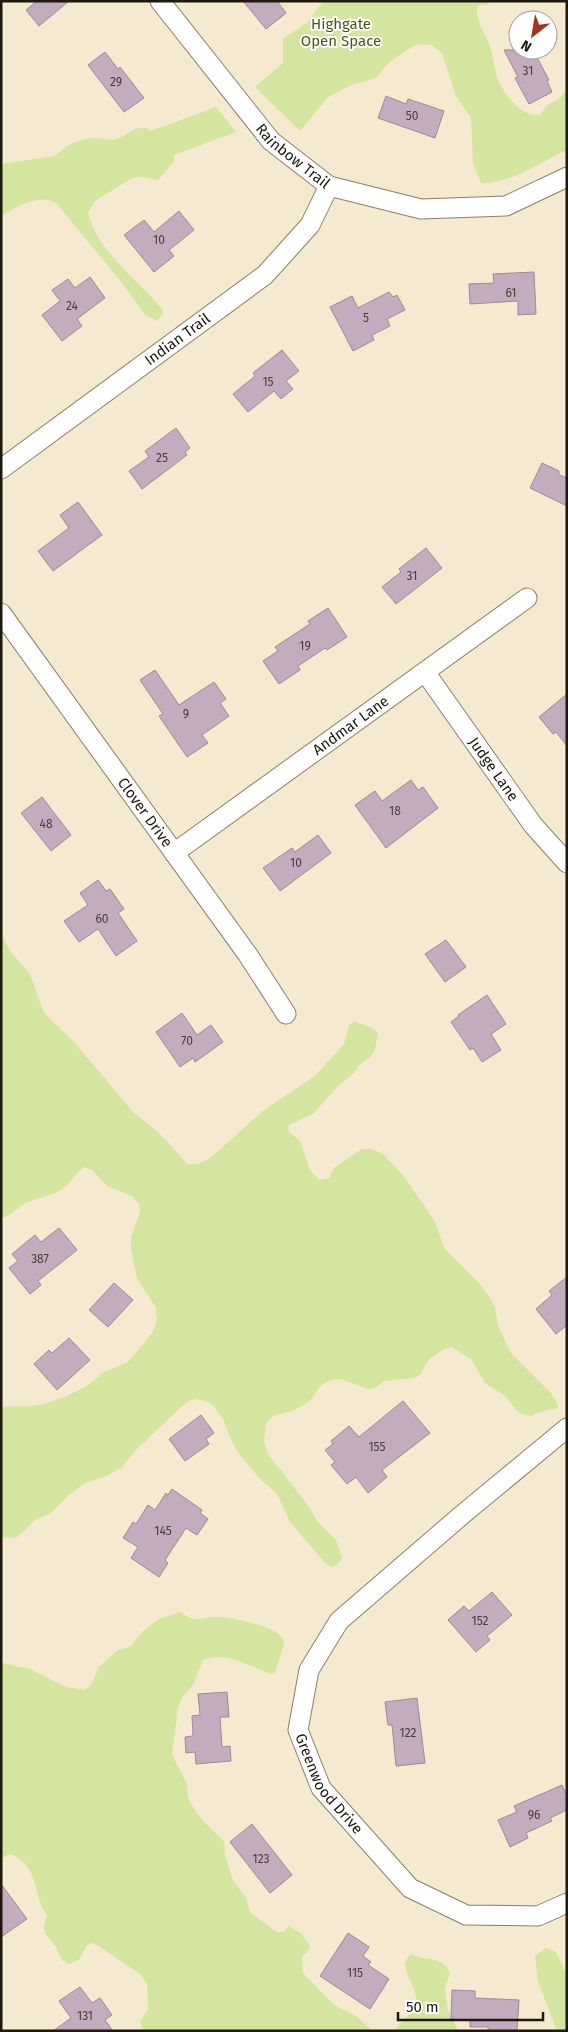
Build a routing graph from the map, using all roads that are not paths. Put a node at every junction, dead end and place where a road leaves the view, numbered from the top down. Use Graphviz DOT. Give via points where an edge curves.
graph roads {
  1 [pos="160,1"];
  2 [pos="567,177"];
  3 [pos="329,186"];
  4 [pos="1,468"];
  5 [pos="527,598"];
  6 [pos="1,613"];
  7 [pos="425,672"];
  8 [pos="174,853"];
  9 [pos="567,863"];
  10 [pos="286,1014"];
  11 [pos="567,1428"];
  12 [pos="567,1903"];
  1 -- 3 [label="street, Rainbow Trail" via="270,141"];
  2 -- 3 [label="street, Rainbow Trail" via="506,206 422,209"];
  3 -- 4 [label="street, Indian Trail" via="310,225 265,275"];
  5 -- 7 [label="street, Andmar Lane"];
  6 -- 8 [label="street, Clover Drive"];
  7 -- 8 [label="street, Andmar Lane"];
  7 -- 9 [label="street, Judge Lane" via="533,825"];
  8 -- 10 [label="street, Clover Drive"];
  11 -- 12 [label="street, Greenwood Drive" via="339,1622 309,1670 298,1730 321,1788 410,1888 466,1915 538,1916"];
}
